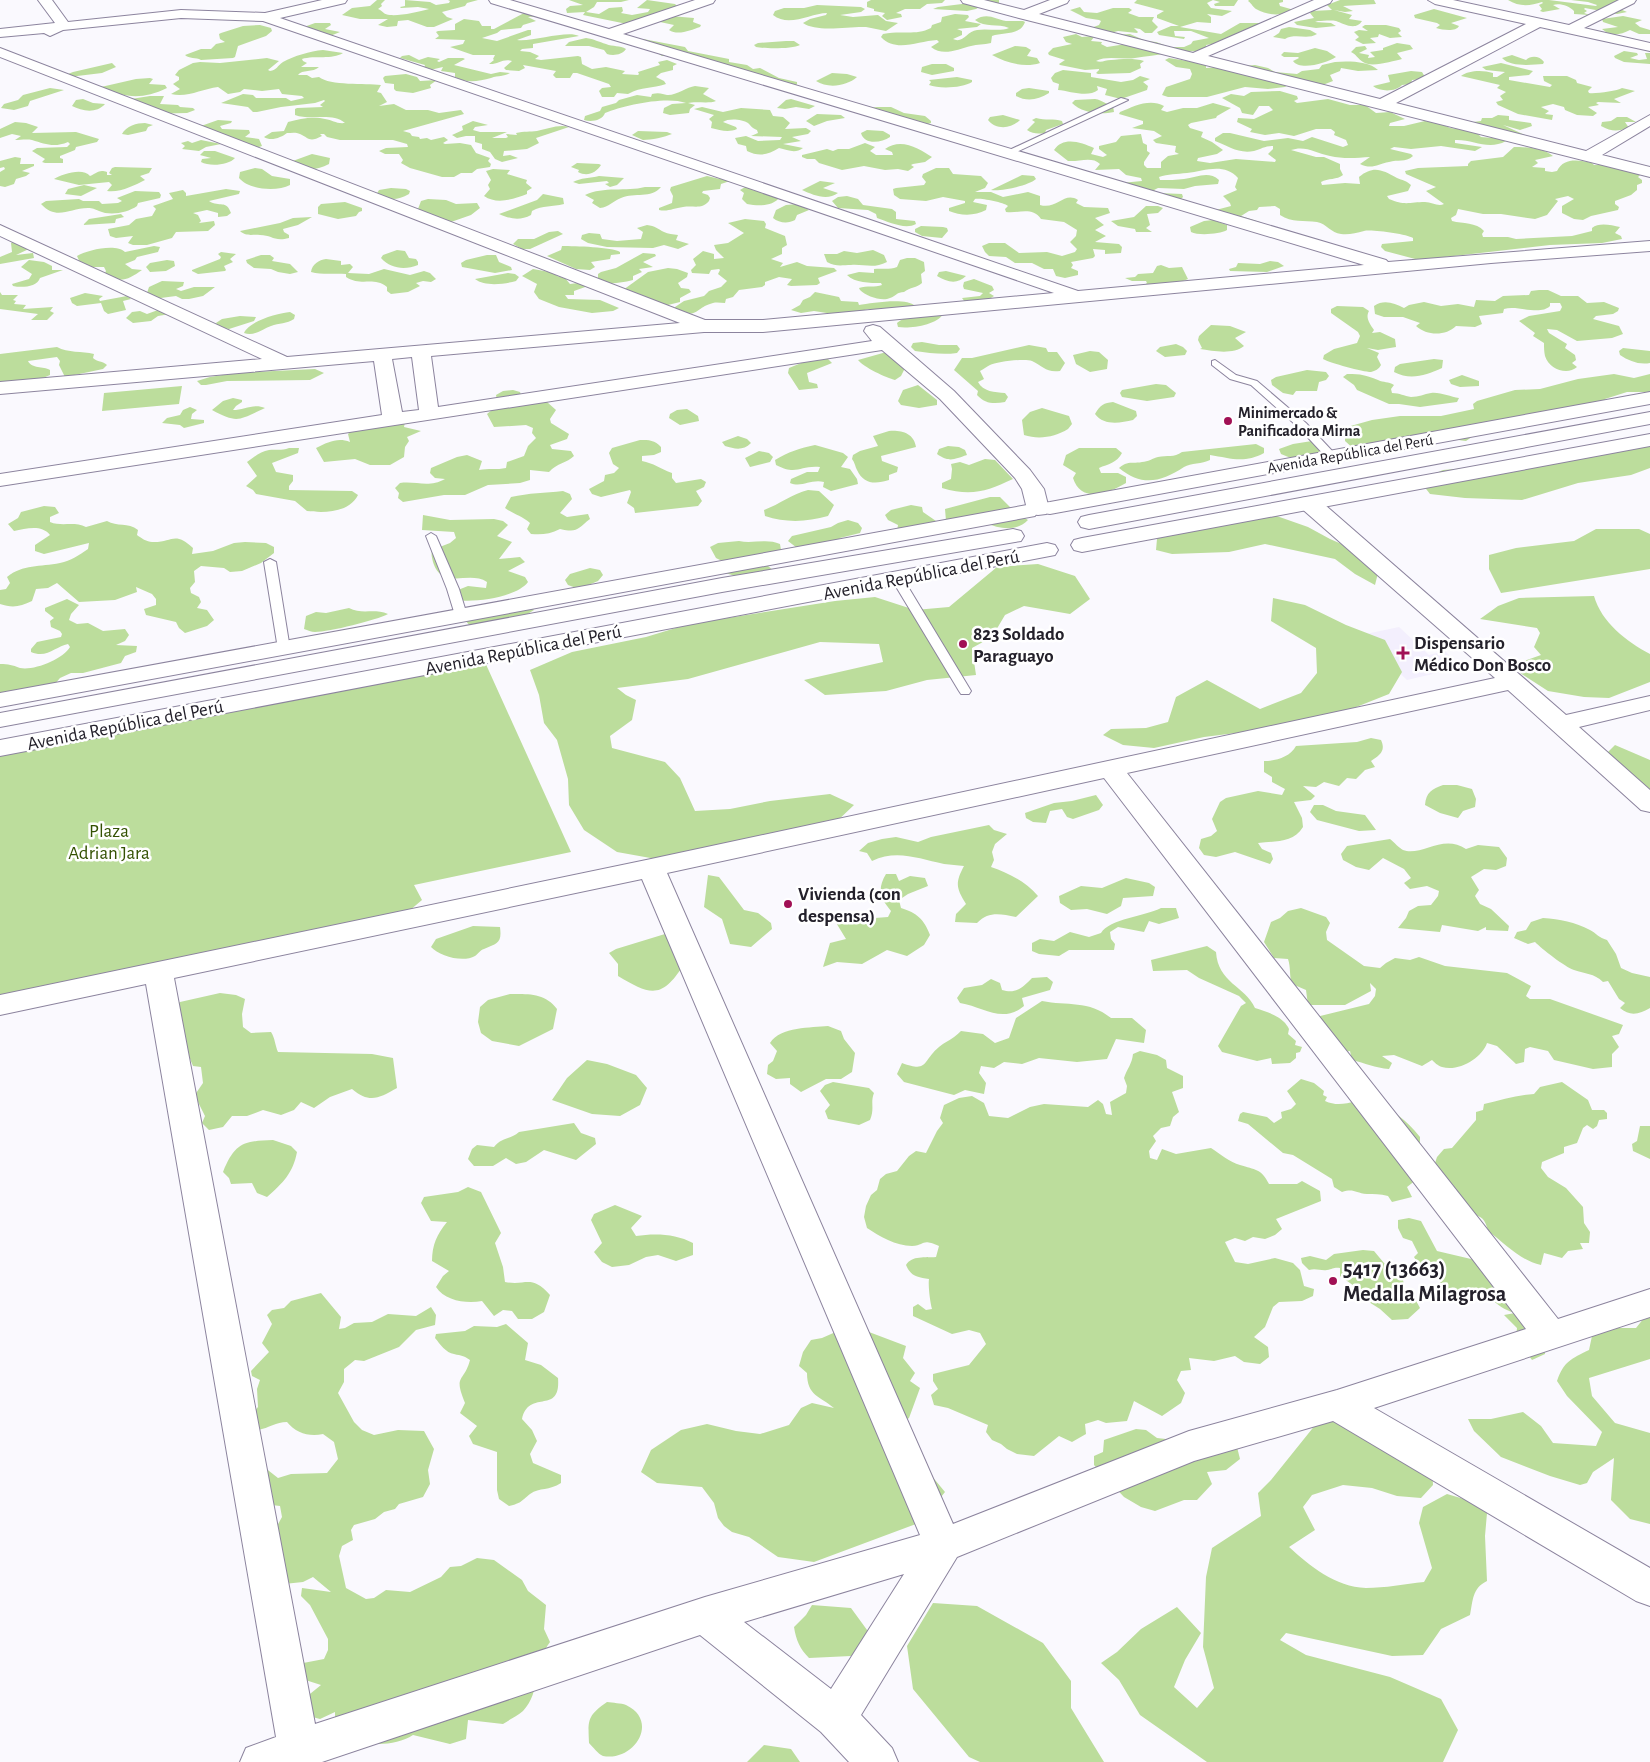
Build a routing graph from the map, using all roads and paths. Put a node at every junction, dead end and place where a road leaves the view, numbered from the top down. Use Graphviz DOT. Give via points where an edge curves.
graph roads {
  1 [pos="45,0"];
  2 [pos="169,0"];
  3 [pos="338,0"];
  4 [pos="496,0"];
  5 [pos="708,0"];
  6 [pos="968,0"];
  7 [pos="1062,0"];
  8 [pos="1325,0"];
  9 [pos="1436,0"];
  10 [pos="1629,0"];
  11 [pos="181,14"];
  12 [pos="1024,15"];
  13 [pos="265,17"];
  14 [pos="1538,23"];
  15 [pos="63,25"];
  16 [pos="1570,30"];
  17 [pos="0,33"];
  18 [pos="612,33"];
  19 [pos="1650,47"];
  20 [pos="0,52"];
  21 [pos="1193,58"];
  22 [pos="1124,100"];
  23 [pos="1383,104"];
  24 [pos="1650,120"];
  25 [pos="1009,152"];
  26 [pos="1588,157"];
  27 [pos="1650,172"];
  28 [pos="0,230"];
  29 [pos="1646,249"];
  30 [pos="1394,268"];
  31 [pos="1079,296"];
  32 [pos="859,316"];
  33 [pos="704,326"];
  34 [pos="763,326"];
  35 [pos="886,344"];
  36 [pos="421,351"];
  37 [pos="382,354"];
  38 [pos="287,363"];
  39 [pos="1215,363"];
  40 [pos="0,388"];
  41 [pos="1650,398"];
  42 [pos="429,414"];
  43 [pos="1650,418"];
  44 [pos="393,420"];
  45 [pos="1650,440"];
  46 [pos="1331,456"];
  47 [pos="0,480"];
  48 [pos="1309,503"];
  49 [pos="1038,509"];
  50 [pos="1089,522"];
  51 [pos="431,536"];
  52 [pos="1013,536"];
  53 [pos="1082,545"];
  54 [pos="1047,550"];
  55 [pos="270,562"];
  56 [pos="898,580"];
  57 [pos="461,615"];
  58 [pos="284,649"];
  59 [pos="1512,682"];
  60 [pos="965,691"];
  61 [pos="0,700"];
  62 [pos="1650,703"];
  63 [pos="0,720"];
  64 [pos="1562,723"];
  65 [pos="0,748"];
  66 [pos="1110,768"];
  67 [pos="1650,804"];
  68 [pos="651,868"];
  69 [pos="158,972"];
  70 [pos="0,1005"];
  71 [pos="1650,1303"];
  72 [pos="1550,1334"];
  73 [pos="1336,1405"];
  74 [pos="943,1544"];
  75 [pos="1650,1588"];
  76 [pos="704,1615"];
  77 [pos="836,1718"];
  78 [pos="300,1756"];
  79 [pos="261,1762"];
  80 [pos="877,1762"];
  1 -- 15 [label="main road"];
  2 -- 11 [label="main road"];
  3 -- 13 [label="main road"];
  4 -- 18 [label="main road"];
  5 -- 18 [label="main road"];
  6 -- 12 [label="main road"];
  7 -- 12 [label="main road"];
  8 -- 21 [label="main road"];
  9 -- 14 [label="main road"];
  10 -- 16 [label="main road"];
  11 -- 13 [label="main road"];
  11 -- 15 [label="main road"];
  12 -- 21 [label="main road"];
  13 -- 31 [label="main road"];
  14 -- 16 [label="main road"];
  14 -- 23 [label="main road"];
  15 -- 17 [label="main road"];
  15 -- 20 [label="main road"];
  16 -- 19 [label="main road"];
  18 -- 25 [label="main road"];
  20 -- 33 [label="main road"];
  21 -- 23 [label="main road"];
  22 -- 25 [label="lane"];
  23 -- 26 [label="main road"];
  24 -- 26 [label="main road"];
  25 -- 30 [label="main road"];
  26 -- 27 [label="main road"];
  28 -- 38 [label="main road"];
  29 -- 30 [label="main road" via="1587,250"];
  30 -- 31 [label="main road"];
  31 -- 32 [label="main road"];
  32 -- 34 [label="main road"];
  32 -- 35 [label="main road"];
  33 -- 34 [label="main road"];
  33 -- 36 [label="main road"];
  34 -- 35 [label="main road"];
  35 -- 42 [label="main road"];
  35 -- 49 [label="main road" via="947,396 1023,474 1033,489"];
  36 -- 37 [label="main road"];
  36 -- 42 [label="main road"];
  37 -- 38 [label="main road"];
  37 -- 44 [label="main road"];
  38 -- 40 [label="main road"];
  39 -- 46 [label="lane" via="1233,377 1254,383 1302,425"];
  41 -- 46 [label="main road, Avenida República del Perú"];
  42 -- 44 [label="main road"];
  43 -- 50 [label="main road"];
  44 -- 47 [label="main road"];
  45 -- 48 [label="main road"];
  46 -- 49 [label="main road, Avenida República del Perú"];
  48 -- 53 [label="main road"];
  48 -- 59 [label="main road"];
  49 -- 50 [label="main road" via="1073,512"];
  49 -- 52 [label="main road" via="1011,520 1009,526"];
  49 -- 57 [label="main road, Avenida República del Perú"];
  50 -- 53 [label="main road" via="1092,534"];
  51 -- 57 [label="lane"];
  52 -- 54 [label="main road" via="1023,544"];
  52 -- 63 [label="main road" via="722,585"];
  53 -- 54 [label="main road" via="1066,550"];
  54 -- 56 [label="main road, Avenida República del Perú"];
  55 -- 58 [label="lane"];
  56 -- 60 [label="lane"];
  56 -- 65 [label="main road, Avenida República del Perú"];
  57 -- 58 [label="main road, Avenida República del Perú"];
  58 -- 61 [label="main road, Avenida República del Perú"];
  59 -- 64 [label="main road"];
  59 -- 66 [label="main road"];
  62 -- 64 [label="main road"];
  64 -- 67 [label="main road"];
  66 -- 68 [label="main road"];
  66 -- 72 [label="main road"];
  68 -- 69 [label="main road"];
  68 -- 74 [label="main road"];
  69 -- 70 [label="main road"];
  69 -- 78 [label="main road"];
  71 -- 72 [label="main road"];
  72 -- 73 [label="main road"];
  73 -- 74 [label="main road" via="1189,1447"];
  73 -- 75 [label="main road"];
  74 -- 76 [label="main road"];
  74 -- 77 [label="main road"];
  76 -- 77 [label="main road"];
  76 -- 78 [label="main road"];
  77 -- 80 [label="main road"];
  78 -- 79 [label="main road"];
}
